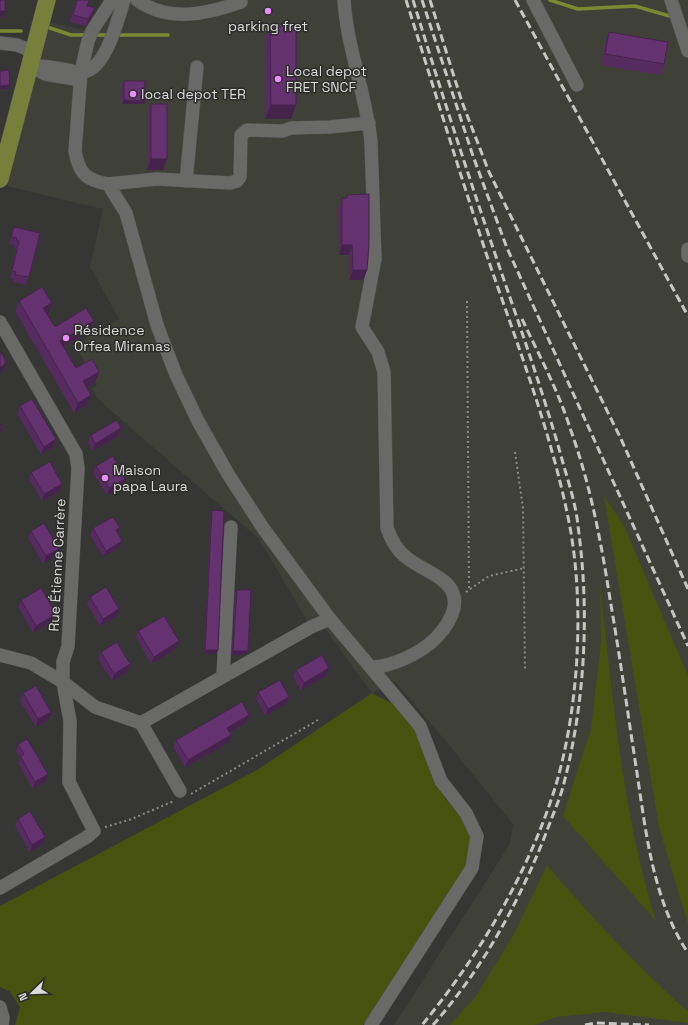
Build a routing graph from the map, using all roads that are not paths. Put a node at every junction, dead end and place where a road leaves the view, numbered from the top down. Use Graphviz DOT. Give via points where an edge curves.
graph roads {
  1 [pos="47,0"];
  2 [pos="112,0"];
  3 [pos="124,0"];
  4 [pos="137,0"];
  5 [pos="344,0"];
  6 [pos="533,0"];
  7 [pos="671,0"];
  8 [pos="241,2"];
  9 [pos="0,43"];
  10 [pos="688,51"];
  11 [pos="32,59"];
  12 [pos="197,68"];
  13 [pos="80,76"];
  14 [pos="577,85"];
  15 [pos="369,123"];
  16 [pos="0,179"];
  17 [pos="186,181"];
  18 [pos="108,184"];
  19 [pos="688,249"];
  20 [pos="688,256"];
  21 [pos="0,322"];
  22 [pos="231,527"];
  23 [pos="330,619"];
  24 [pos="0,655"];
  25 [pos="371,667"];
  26 [pos="224,676"];
  27 [pos="63,682"];
  28 [pos="141,723"];
  29 [pos="180,791"];
  30 [pos="0,888"];
  31 [pos="0,1007"];
  32 [pos="2,1025"];
  33 [pos="371,1025"];
  1 -- 11 [label="main road"];
  2 -- 13 [label="street" via="90,36"];
  3 -- 13 [label="street" via="112,35 96,66"];
  4 -- 8 [label="street" via="159,12 187,15 213,12"];
  5 -- 15 [label="street" via="348,31"];
  6 -- 14 [label="street"];
  7 -- 10 [label="street"];
  9 -- 11 [label="street" via="17,45"];
  11 -- 13 [label="street"];
  11 -- 16 [label="main road"];
  12 -- 17 [label="street"];
  13 -- 18 [label="street" via="75,150 77,162 82,173 89,179"];
  15 -- 17 [label="street" via="291,128 283,131 247,130 241,135 240,177 236,181"];
  15 -- 25 [label="street" via="375,260 362,326 378,352 384,372 387,528 390,538 406,558 441,579 450,588 455,600 455,609 450,619 430,644 394,664"];
  17 -- 18 [label="street" via="157,179"];
  18 -- 23 [label="street" via="126,214 157,325 176,375 198,421 263,528"];
  19 -- 20 [label="street"];
  21 -- 27 [label="street, Rue Étienne Carrère" via="76,454 78,468 68,646 63,662"];
  22 -- 26 [label="street"];
  23 -- 25 [label="street"];
  23 -- 26 [label="street"];
  24 -- 27 [label="street" via="31,663"];
  25 -- 33 [label="street" via="420,726 441,781 466,813 477,836 472,868"];
  26 -- 28 [label="street"];
  27 -- 28 [label="street" via="95,707"];
  27 -- 30 [label="street, Rue Étienne Carrère" via="70,722 69,782 92,827 87,837"];
  28 -- 29 [label="street"];
  31 -- 32 [label="street"];
}
